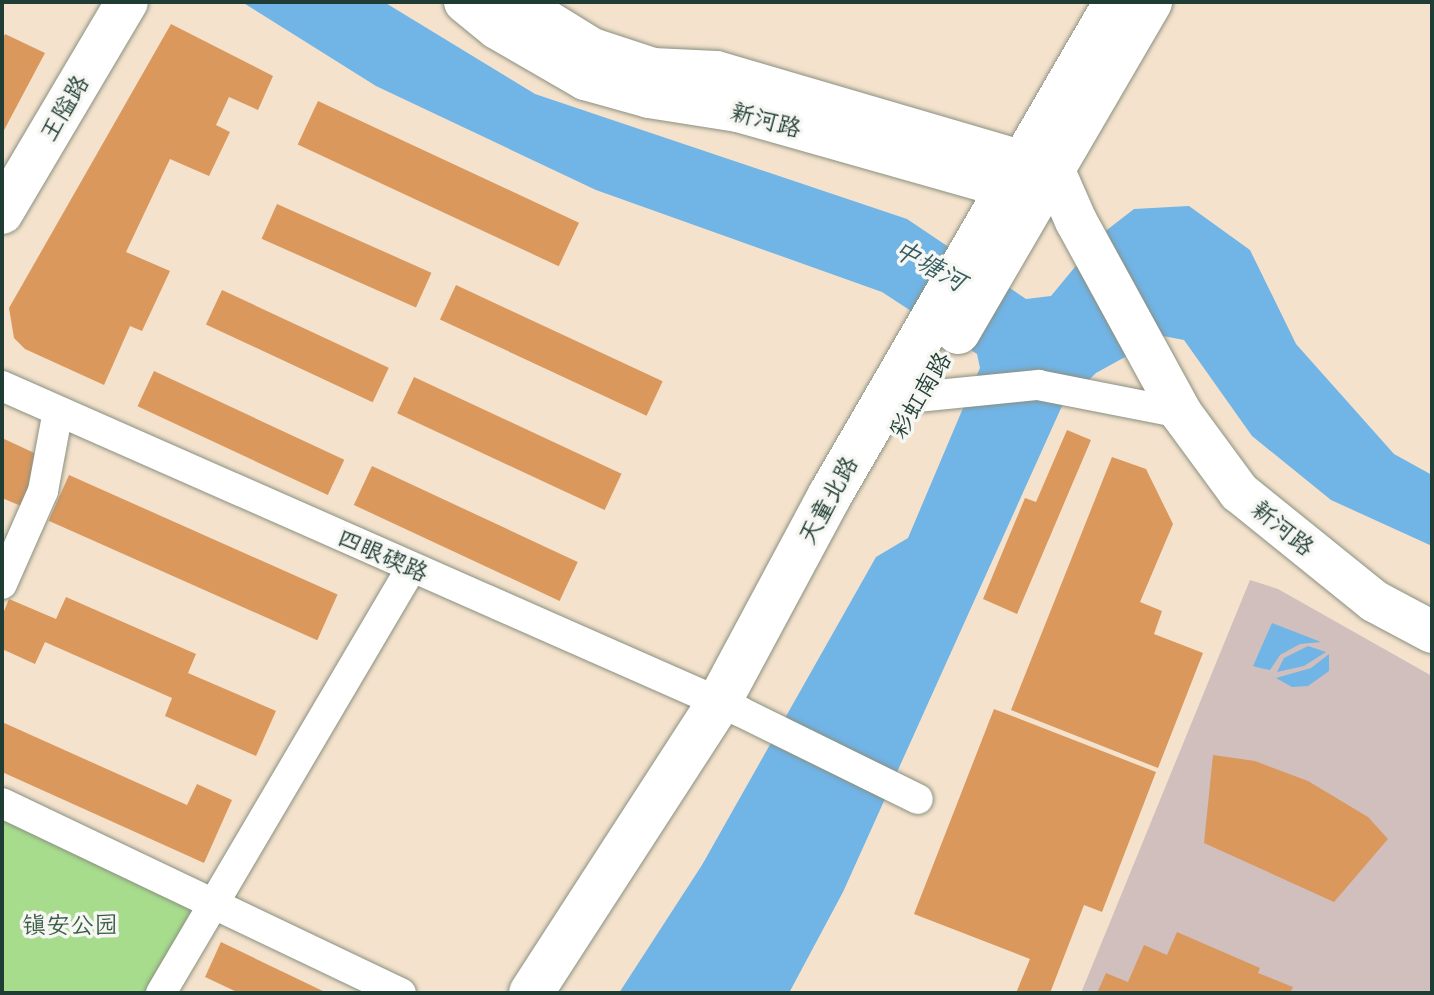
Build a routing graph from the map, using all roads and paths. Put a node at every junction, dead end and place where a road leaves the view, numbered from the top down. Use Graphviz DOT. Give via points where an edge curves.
graph roads {
  1 [pos="465,2"];
  2 [pos="1116,2"];
  3 [pos="1150,2"];
  4 [pos="126,3"];
  5 [pos="523,5"];
  6 [pos="1031,179"];
  7 [pos="2,213"];
  8 [pos="992,248"];
  9 [pos="2,386"];
  10 [pos="917,397"];
  11 [pos="58,411"];
  12 [pos="1181,413"];
  13 [pos="411,568"];
  14 [pos="2,584"];
  15 [pos="1432,632"];
  16 [pos="741,713"];
  17 [pos="918,799"];
  18 [pos="2,803"];
  19 [pos="212,901"];
  20 [pos="161,993"];
  21 [pos="401,993"];
  22 [pos="531,993"];
  23 [pos="567,993"];
  1 -- 6 [label="main road, 新河路" via="497,28 585,79"];
  2 -- 6 [label="main road"];
  3 -- 6 [label="main road, 彩虹南路"];
  4 -- 7 [label="main road, 王隘路"];
  5 -- 6 [label="main road, 新河路" via="592,49 653,69 716,72"];
  6 -- 8 [label="main road, 彩虹南路"];
  6 -- 12 [label="main road, 新河路" via="1076,221"];
  8 -- 10 [label="main road, 彩虹南路"];
  8 -- 16 [label="main road, 天童北路" via="920,339"];
  9 -- 11 [label="street, 四眼碶路"];
  10 -- 12 [label="street" via="1038,385"];
  10 -- 16 [label="main road, 彩虹南路"];
  11 -- 13 [label="street, 四眼碶路"];
  11 -- 14 [label="street" via="43,491"];
  12 -- 15 [label="main road, 新河路" via="1239,492 1374,601"];
  13 -- 16 [label="street, 四眼碶路"];
  13 -- 19 [label="street"];
  16 -- 17 [label="street, 四眼碶路"];
  16 -- 22 [label="main road, 天童北路"];
  16 -- 23 [label="main road, 彩虹南路"];
  18 -- 19 [label="street"];
  19 -- 20 [label="street"];
  19 -- 21 [label="street"];
}
